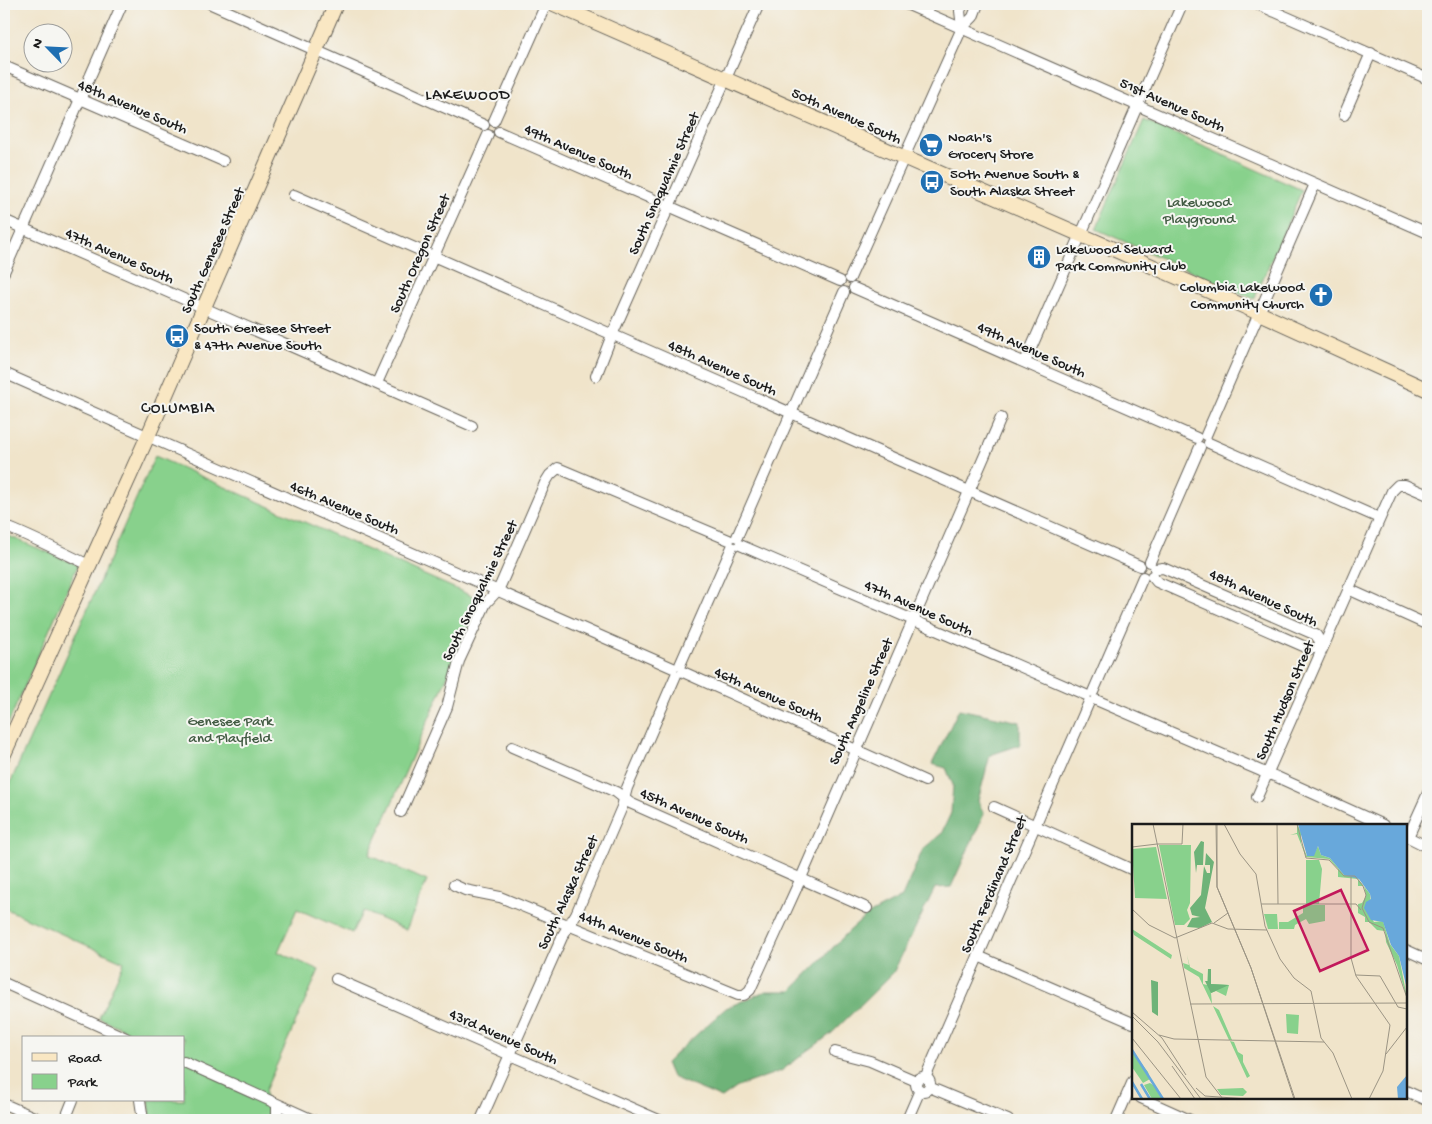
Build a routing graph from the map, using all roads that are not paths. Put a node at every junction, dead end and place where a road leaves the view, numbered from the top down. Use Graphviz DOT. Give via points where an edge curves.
graph roads {
  1 [pos="122,4"];
  2 [pos="211,4"];
  3 [pos="336,4"];
  4 [pos="546,4"];
  5 [pos="554,4"];
  6 [pos="759,4"];
  7 [pos="906,4"];
  8 [pos="963,4"];
  9 [pos="978,4"];
  10 [pos="1182,4"];
  11 [pos="1257,4"];
  12 [pos="962,28"];
  13 [pos="316,50"];
  14 [pos="1371,53"];
  15 [pos="4,66"];
  16 [pos="725,79"];
  17 [pos="1428,79"];
  18 [pos="79,99"];
  19 [pos="1138,105"];
  20 [pos="1344,116"];
  21 [pos="489,127"];
  22 [pos="904,157"];
  23 [pos="223,161"];
  24 [pos="1315,184"];
  25 [pos="294,195"];
  26 [pos="669,206"];
  27 [pos="4,220"];
  28 [pos="23,228"];
  29 [pos="1428,233"];
  30 [pos="1080,235"];
  31 [pos="434,256"];
  32 [pos="4,272"];
  33 [pos="847,285"];
  34 [pos="204,308"];
  35 [pos="1259,313"];
  36 [pos="612,335"];
  37 [pos="1025,362"];
  38 [pos="4,374"];
  39 [pos="596,376"];
  40 [pos="376,383"];
  41 [pos="1428,390"];
  42 [pos="791,413"];
  43 [pos="1001,418"];
  44 [pos="472,426"];
  45 [pos="147,437"];
  46 [pos="1203,441"];
  47 [pos="558,468"];
  48 [pos="968,492"];
  49 [pos="1428,495"];
  50 [pos="1379,518"];
  51 [pos="4,526"];
  52 [pos="734,542"];
  53 [pos="89,565"];
  54 [pos="1148,570"];
  55 [pos="1348,589"];
  56 [pos="498,590"];
  57 [pos="912,620"];
  58 [pos="1428,626"];
  59 [pos="1323,646"];
  60 [pos="678,670"];
  61 [pos="1091,697"];
  62 [pos="512,747"];
  63 [pos="856,749"];
  64 [pos="4,754"];
  65 [pos="1268,774"];
  66 [pos="925,781"];
  67 [pos="1428,793"];
  68 [pos="1258,797"];
  69 [pos="624,798"];
  70 [pos="994,807"];
  71 [pos="401,812"];
  72 [pos="1381,824"];
  73 [pos="1035,825"];
  74 [pos="1407,836"];
  75 [pos="1428,847"];
  76 [pos="1132,870"];
  77 [pos="800,878"];
  78 [pos="454,885"];
  79 [pos="867,908"];
  80 [pos="569,925"];
  81 [pos="1407,950"];
  82 [pos="978,956"];
  83 [pos="1428,960"];
  84 [pos="336,979"];
  85 [pos="4,983"];
  86 [pos="744,995"];
  87 [pos="1132,1023"];
  88 [pos="102,1033"];
  89 [pos="116,1036"];
  90 [pos="835,1052"];
  91 [pos="510,1055"];
  92 [pos="185,1062"];
  93 [pos="923,1084"];
  94 [pos="1407,1091"];
  95 [pos="1131,1093"];
  96 [pos="1143,1099"];
  97 [pos="1428,1101"];
  98 [pos="73,1102"];
  99 [pos="140,1102"];
  100 [pos="4,1104"];
  101 [pos="277,1105"];
  102 [pos="41,1120"];
  103 [pos="65,1120"];
  104 [pos="143,1120"];
  105 [pos="277,1120"];
  106 [pos="313,1120"];
  107 [pos="481,1120"];
  108 [pos="659,1120"];
  109 [pos="907,1120"];
  110 [pos="1008,1120"];
  111 [pos="1116,1120"];
  112 [pos="1190,1120"];
  1 -- 18 [label="street"];
  2 -- 13 [label="street"];
  3 -- 13 [label="street, South Genesee Street"];
  4 -- 21 [label="street, South Oregon Street"];
  5 -- 16 [label="street, 50th Avenue South"];
  6 -- 16 [label="street, South Snoqualmie Street"];
  7 -- 12 [label="street, 51st Avenue South"];
  8 -- 12 [label="street, South Alaska Street" via="960,11"];
  9 -- 12 [label="street, South Alaska Street"];
  10 -- 19 [label="street"];
  11 -- 14 [label="street"];
  12 -- 19 [label="street, 51st Avenue South"];
  12 -- 22 [label="street, South Alaska Street"];
  13 -- 21 [label="street"];
  13 -- 34 [label="street, South Genesee Street"];
  14 -- 17 [label="street"];
  14 -- 20 [label="street"];
  15 -- 18 [label="street, 48th Avenue South"];
  16 -- 22 [label="street, 50th Avenue South"];
  16 -- 26 [label="street, South Snoqualmie Street"];
  18 -- 23 [label="street, 48th Avenue South"];
  18 -- 28 [label="street"];
  19 -- 24 [label="street, 51st Avenue South"];
  19 -- 30 [label="street"];
  21 -- 26 [label="street, 49th Avenue South" via="499,126 499,132"];
  21 -- 31 [label="street, South Oregon Street"];
  22 -- 30 [label="street, 50th Avenue South"];
  22 -- 33 [label="street, South Alaska Street"];
  24 -- 29 [label="street, 51st Avenue South"];
  24 -- 35 [label="street, South Ferdinand Street"];
  25 -- 31 [label="street, 48th Avenue South"];
  26 -- 33 [label="street, 49th Avenue South"];
  26 -- 36 [label="street, South Snoqualmie Street"];
  27 -- 28 [label="street, 47th Avenue South"];
  28 -- 32 [label="street"];
  28 -- 34 [label="street, 47th Avenue South"];
  30 -- 35 [label="street, 50th Avenue South"];
  30 -- 37 [label="street"];
  31 -- 36 [label="street, 48th Avenue South"];
  31 -- 40 [label="street, South Oregon Street"];
  33 -- 37 [label="street, 49th Avenue South"];
  33 -- 42 [label="street, South Alaska Street"];
  34 -- 40 [label="street, 47th Avenue South"];
  34 -- 45 [label="street, South Genesee Street"];
  35 -- 41 [label="street, 50th Avenue South"];
  35 -- 46 [label="street, South Ferdinand Street"];
  36 -- 39 [label="street, South Snoqualmie Street"];
  36 -- 42 [label="street, 48th Avenue South"];
  37 -- 46 [label="street, 49th Avenue South"];
  38 -- 45 [label="street, 46th Avenue South"];
  40 -- 44 [label="street, 47th Avenue South"];
  42 -- 48 [label="street, 48th Avenue South"];
  42 -- 52 [label="street, South Alaska Street"];
  43 -- 48 [label="street, South Angeline Street"];
  45 -- 53 [label="street, South Genesee Street"];
  45 -- 56 [label="street, 46th Avenue South"];
  46 -- 50 [label="street, 49th Avenue South"];
  46 -- 54 [label="street, South Ferdinand Street"];
  47 -- 52 [label="street, 47th Avenue South"];
  47 -- 56 [label="street, South Snoqualmie Street" via="545,483"];
  48 -- 54 [label="street, 48th Avenue South"];
  48 -- 57 [label="street, South Angeline Street"];
  49 -- 50 [label="street, South Hudson Street" via="1398,485"];
  50 -- 55 [label="street, South Hudson Street"];
  51 -- 53 [label="street"];
  52 -- 57 [label="street, 47th Avenue South"];
  52 -- 60 [label="street, South Alaska Street"];
  53 -- 64 [label="street, South Genesee Street"];
  54 -- 59 [label="street, 48th Avenue South" via="1157,582 1310,649"];
  54 -- 59 [label="street, 48th Avenue South" via="1163,568 1316,634"];
  54 -- 61 [label="street, South Ferdinand Street"];
  55 -- 58 [label="street"];
  55 -- 59 [label="street, South Hudson Street"];
  56 -- 60 [label="street, 46th Avenue South"];
  56 -- 71 [label="street, South Snoqualmie Street" via="486,603 459,662 447,707"];
  57 -- 61 [label="street, 47th Avenue South"];
  57 -- 63 [label="street, South Angeline Street"];
  59 -- 65 [label="street, South Hudson Street"];
  60 -- 63 [label="street, 46th Avenue South"];
  60 -- 69 [label="street, South Alaska Street"];
  61 -- 65 [label="street, 47th Avenue South"];
  61 -- 73 [label="street, South Ferdinand Street"];
  62 -- 69 [label="street, 45th Avenue South" via="615,791"];
  63 -- 66 [label="street, 46th Avenue South"];
  63 -- 77 [label="street, South Angeline Street"];
  65 -- 68 [label="street, South Hudson Street"];
  65 -- 72 [label="street, 47th Avenue South"];
  67 -- 74 [label="street"];
  69 -- 77 [label="street, 45th Avenue South"];
  69 -- 80 [label="street, South Alaska Street"];
  70 -- 73 [label="street"];
  73 -- 76 [label="street"];
  73 -- 82 [label="street, South Ferdinand Street"];
  74 -- 75 [label="street"];
  77 -- 79 [label="street, 45th Avenue South"];
  77 -- 86 [label="street, South Angeline Street" via="750,990"];
  78 -- 80 [label="street, 44th Avenue South" via="500,896"];
  80 -- 86 [label="street, 44th Avenue South"];
  80 -- 91 [label="street, South Alaska Street"];
  81 -- 83 [label="street"];
  82 -- 87 [label="street"];
  82 -- 93 [label="street, South Ferdinand Street"];
  84 -- 91 [label="street, 43rd Avenue South"];
  85 -- 88 [label="street"];
  88 -- 89 [label="street"];
  90 -- 93 [label="street" via="870,1061"];
  91 -- 107 [label="street, South Alaska Street"];
  91 -- 108 [label="street, 43rd Avenue South"];
  92 -- 101 [label="street"];
  93 -- 109 [label="street, South Ferdinand Street"];
  93 -- 110 [label="street"];
  94 -- 97 [label="street"];
  95 -- 111 [label="street"];
  96 -- 112 [label="street"];
  98 -- 103 [label="street"];
  99 -- 104 [label="street"];
  100 -- 102 [label="street"];
  101 -- 105 [label="street"];
  101 -- 106 [label="street"];
}
